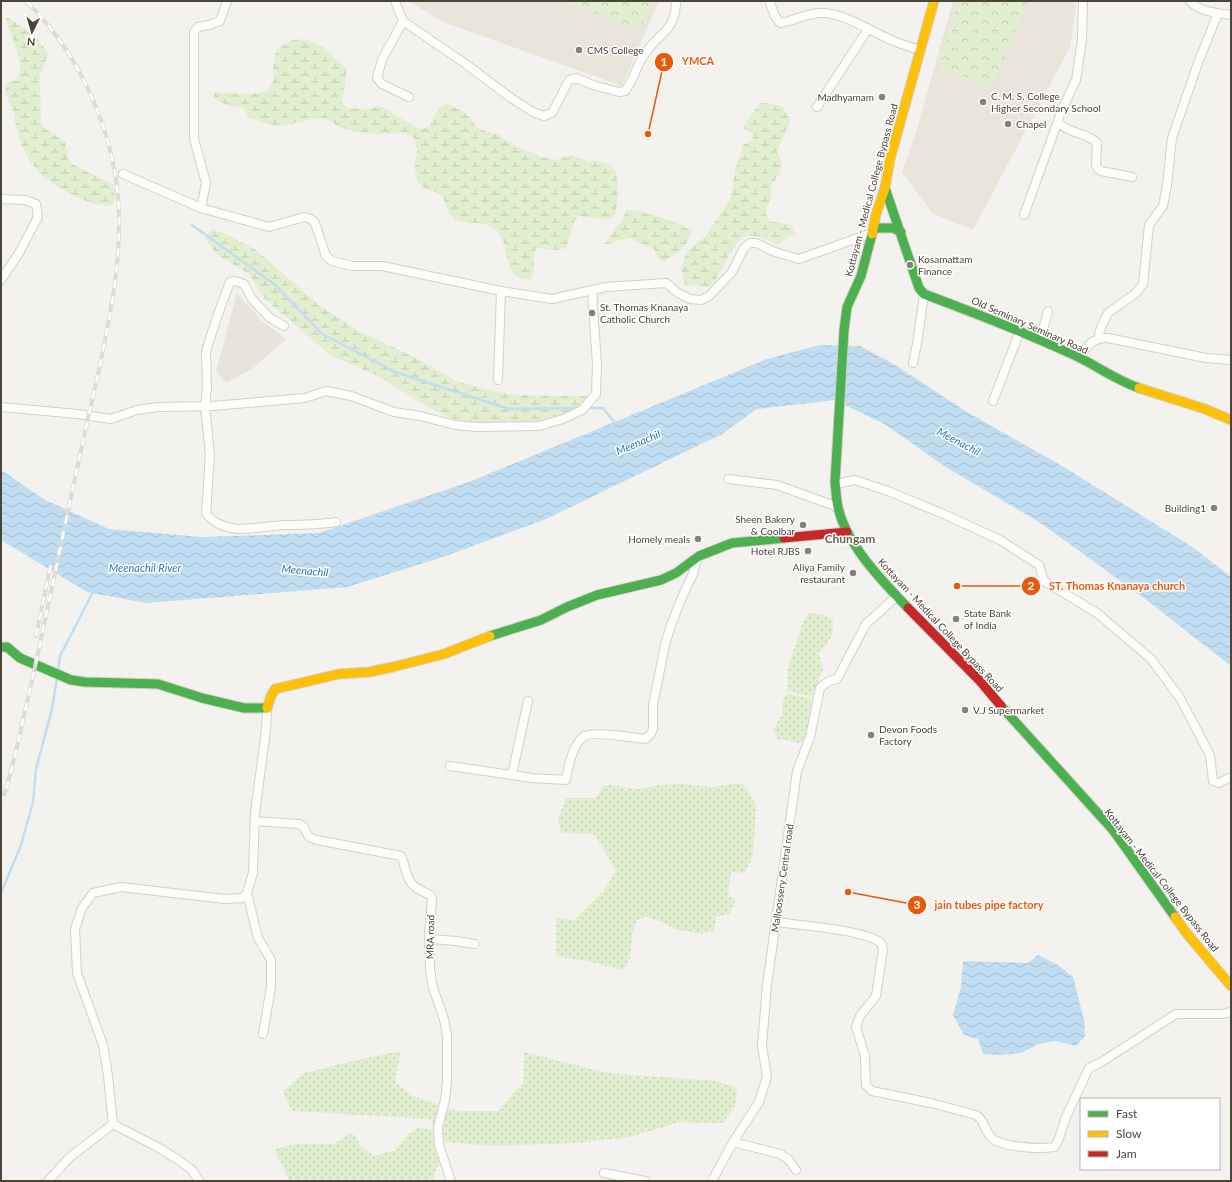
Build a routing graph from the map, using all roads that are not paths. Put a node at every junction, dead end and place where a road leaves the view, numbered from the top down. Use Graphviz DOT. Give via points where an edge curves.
graph roads {
  1 [pos="227,1"];
  2 [pos="395,1"];
  3 [pos="676,1"];
  4 [pos="770,1"];
  5 [pos="934,1"];
  6 [pos="1083,1"];
  7 [pos="1190,1"];
  8 [pos="1218,13"];
  9 [pos="1231,15"];
  10 [pos="403,21"];
  11 [pos="868,29"];
  12 [pos="921,50"];
  13 [pos="409,97"];
  14 [pos="817,107"];
  15 [pos="1058,121"];
  16 [pos="123,174"];
  17 [pos="1132,177"];
  18 [pos="885,188"];
  19 [pos="1,199"];
  20 [pos="201,208"];
  21 [pos="1024,215"];
  22 [pos="873,230"];
  23 [pos="901,232"];
  24 [pos="1,280"];
  25 [pos="592,290"];
  26 [pos="501,291"];
  27 [pos="924,294"];
  28 [pos="1048,311"];
  29 [pos="284,326"];
  30 [pos="1020,331"];
  31 [pos="1100,338"];
  32 [pos="1040,340"];
  33 [pos="1078,357"];
  34 [pos="1231,360"];
  35 [pos="913,363"];
  36 [pos="498,380"];
  37 [pos="993,402"];
  38 [pos="205,406"];
  39 [pos="1,407"];
  40 [pos="1231,420"];
  41 [pos="728,479"];
  42 [pos="836,483"];
  43 [pos="838,507"];
  44 [pos="336,522"];
  45 [pos="847,532"];
  46 [pos="698,556"];
  47 [pos="897,596"];
  48 [pos="1,647"];
  49 [pos="528,701"];
  50 [pos="267,710"];
  51 [pos="450,766"];
  52 [pos="512,775"];
  53 [pos="1231,777"];
  54 [pos="255,821"];
  55 [pos="247,893"];
  56 [pos="780,922"];
  57 [pos="429,939"];
  58 [pos="474,944"];
  59 [pos="1231,986"];
  60 [pos="1231,1012"];
  61 [pos="263,1034"];
  62 [pos="113,1124"];
  63 [pos="733,1142"];
  64 [pos="796,1170"];
  65 [pos="604,1173"];
  66 [pos="48,1181"];
  67 [pos="199,1181"];
  68 [pos="451,1181"];
  69 [pos="645,1181"];
  70 [pos="712,1181"];
  1 -- 20 [label="street" via="220,21 198,27 194,32 194,139 206,183"];
  2 -- 10 [label="street"];
  3 -- 10 [label="street" via="676,12 670,28 650,46 625,91 619,92 592,85 576,78 569,80 552,113 544,116 511,98"];
  4 -- 11 [label="street" via="780,23 821,13 832,14"];
  5 -- 12 [label="main road, Kottayam - Medical College Bypass Road"];
  6 -- 15 [label="street" via="1082,40 1076,80"];
  7 -- 8 [label="street" via="1207,11"];
  8 -- 9 [label="street"];
  8 -- 31 [label="street" via="1172,138 1163,206 1149,225 1143,284 1136,293 1108,313 1099,333"];
  10 -- 13 [label="street" via="382,60 377,78 382,84"];
  11 -- 12 [label="street" via="890,40"];
  11 -- 14 [label="street"];
  12 -- 18 [label="main road, Kottayam - Medical College Bypass Road" via="890,159"];
  15 -- 17 [label="street" via="1062,126 1093,138 1097,143 1097,168"];
  15 -- 21 [label="street"];
  16 -- 20 [label="street"];
  18 -- 22 [label="main road, Kottayam - Medical College Bypass Road"];
  18 -- 23 [label="main road"];
  19 -- 24 [label="street" via="25,200 36,204 38,217"];
  20 -- 26 [label="street" via="269,227 304,217 315,223 326,256 332,261 352,266 382,266"];
  22 -- 23 [label="main road" via="893,228"];
  22 -- 25 [label="street" via="799,259 750,243 744,248 732,272 709,296 701,300 690,299 666,283"];
  22 -- 42 [label="main road, Kottayam - Medical College Bypass Road" via="861,276 847,307"];
  23 -- 27 [label="main road" via="919,288"];
  25 -- 26 [label="street" via="552,299"];
  25 -- 38 [label="street" via="597,365 596,394 582,410 563,419 539,426 455,425 394,412 351,396 326,391 305,398"];
  26 -- 36 [label="street"];
  27 -- 30 [label="main road, Old Seminary Seminary Road"];
  27 -- 35 [label="street"];
  28 -- 32 [label="street"];
  29 -- 38 [label="street" via="270,318 252,299 244,284 230,282 206,350"];
  30 -- 32 [label="main road, Old Seminary Seminary Road"];
  30 -- 37 [label="street"];
  31 -- 33 [label="street" via="1093,341"];
  31 -- 34 [label="street" via="1206,358"];
  32 -- 33 [label="main road, Old Seminary Seminary Road"];
  33 -- 40 [label="main road, Old Seminary Seminary Road" via="1126,384 1208,409"];
  38 -- 39 [label="street" via="158,407 137,410 111,419"];
  38 -- 44 [label="street" via="210,455 206,513 210,518 219,524 237,529"];
  41 -- 43 [label="street" via="777,485"];
  42 -- 43 [label="main road, Kottayam - Medical College Bypass Road"];
  42 -- 53 [label="street" via="855,480 888,491 1000,540 1038,565 1044,581 1097,613 1151,659 1180,698 1210,755 1213,781 1219,783"];
  43 -- 45 [label="main road, Kottayam - Medical College Bypass Road"];
  45 -- 46 [label="main road" via="732,543"];
  45 -- 47 [label="main road, Kottayam - Medical College Bypass Road" via="860,553"];
  46 -- 50 [label="main road" via="676,573 661,580 597,595 541,620 444,654 369,672 339,674 275,689"];
  46 -- 52 [label="street" via="671,625 653,705 653,729 650,735 644,739 587,734 572,754 566,780"];
  47 -- 56 [label="street, Malloossery Central road" via="866,624 837,679 820,688 810,738 797,771"];
  47 -- 59 [label="main road, Kottayam - Medical College Bypass Road" via="980,681 1113,830 1188,935"];
  48 -- 50 [label="main road" via="58,675 85,682 158,684 202,698"];
  49 -- 52 [label="street"];
  50 -- 54 [label="street"];
  51 -- 52 [label="street"];
  54 -- 55 [label="street" via="253,873"];
  54 -- 57 [label="street, MRA road" via="298,824 304,827 310,838 401,856 410,882 431,896"];
  55 -- 61 [label="street" via="258,938 271,960 271,987"];
  55 -- 62 [label="street" via="242,898 225,899 121,887 94,893 82,908 75,929 77,973 103,1045"];
  56 -- 60 [label="street" via="848,932 881,943 883,949 876,996 860,1016 856,1027 864,1056 866,1085 872,1091 931,1103 976,1116 981,1119 990,1136 996,1141 1015,1146 1054,1147 1089,1068 1176,1014"];
  56 -- 63 [label="street, Malloossery Central road" via="767,985 762,1046 767,1077 759,1102"];
  57 -- 58 [label="street"];
  57 -- 68 [label="street, MRA road" via="433,988 447,1036 447,1082 438,1127 439,1145"];
  62 -- 66 [label="street" via="70,1157"];
  62 -- 67 [label="street" via="176,1159 192,1170"];
  63 -- 64 [label="street" via="780,1154 788,1159"];
  63 -- 70 [label="street, Malloossery Central road"];
  65 -- 69 [label="street"];
}
